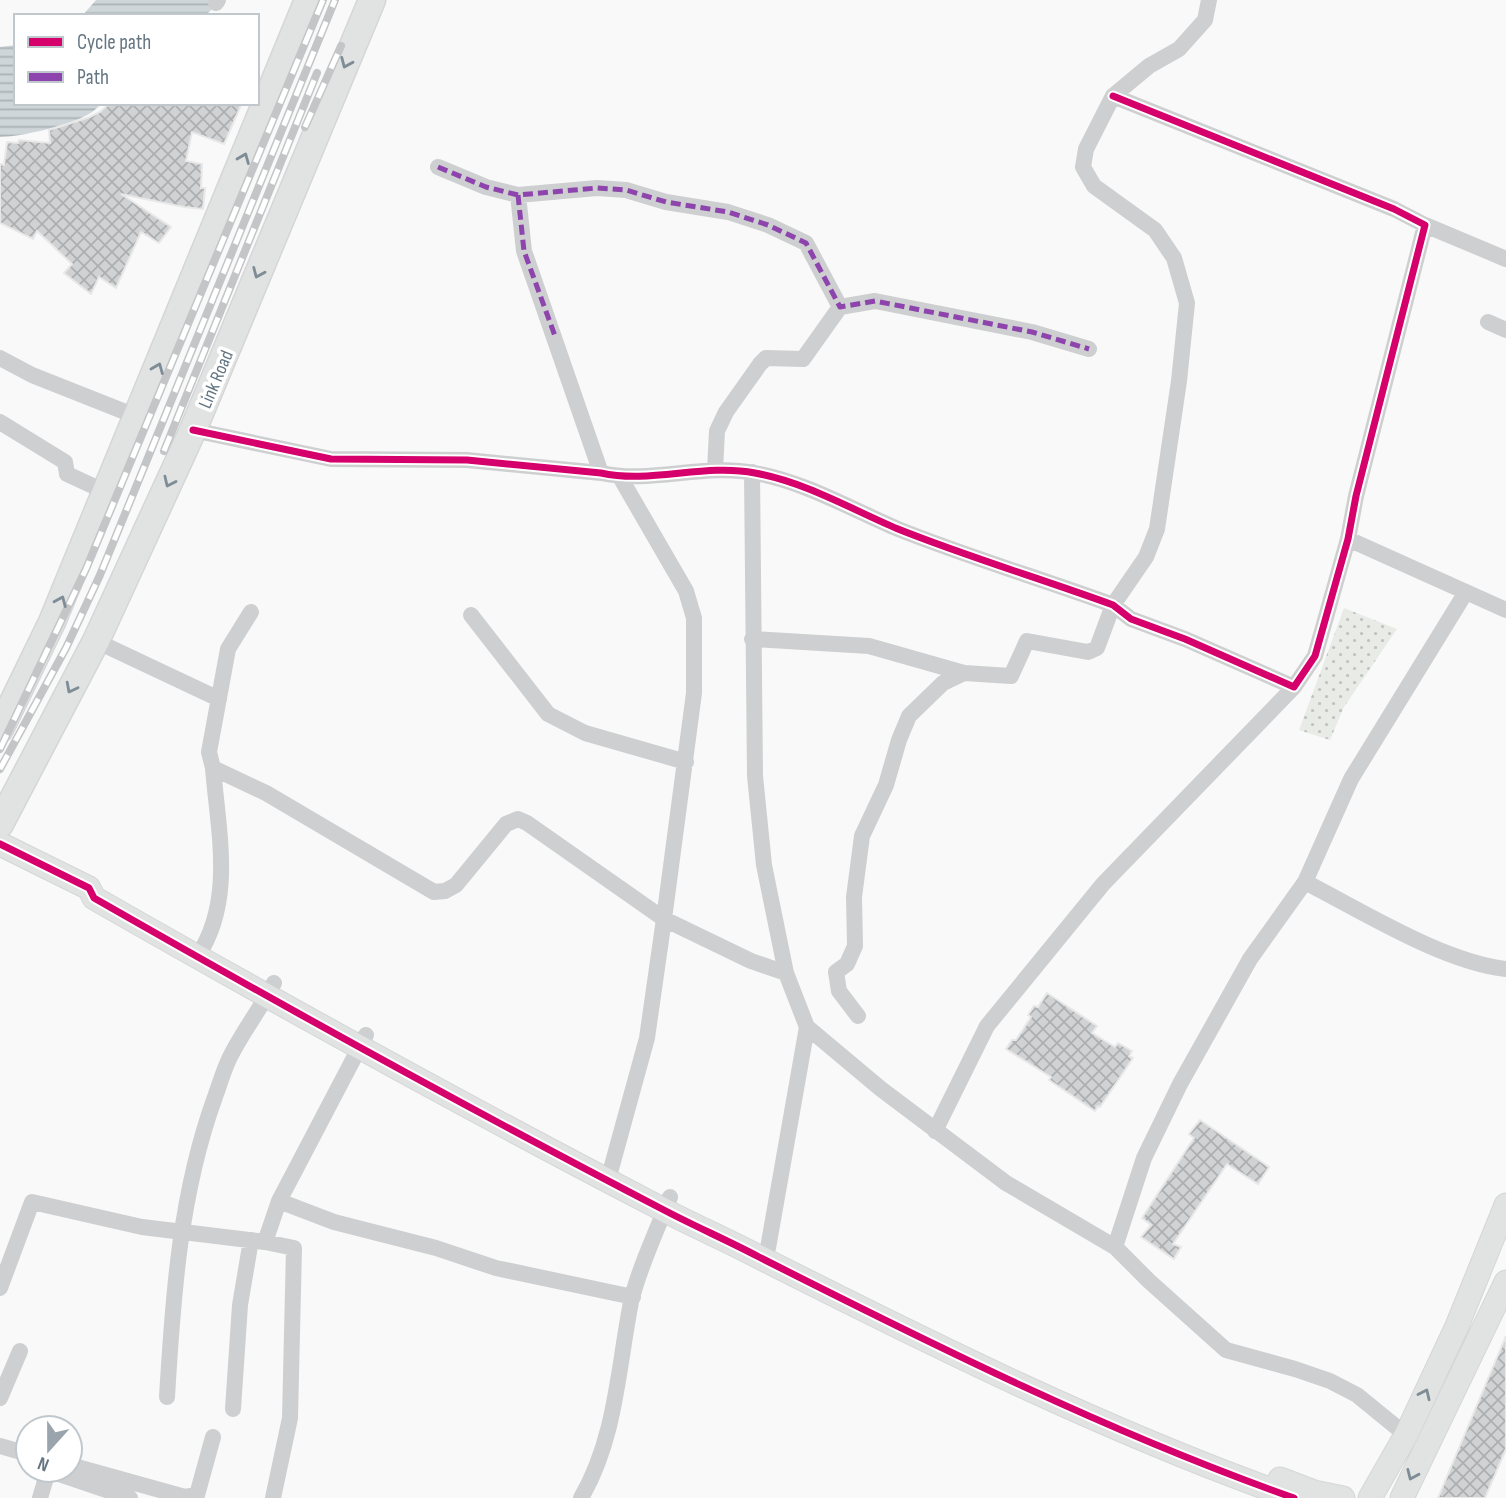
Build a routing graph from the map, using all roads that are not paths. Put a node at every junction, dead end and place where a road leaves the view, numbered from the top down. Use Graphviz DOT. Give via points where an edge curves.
graph roads {
  1 [pos="308,0"];
  2 [pos="372,0"];
  3 [pos="1209,0"];
  4 [pos="1113,96"];
  5 [pos="438,167"];
  6 [pos="518,195"];
  7 [pos="1425,225"];
  8 [pos="1506,258"];
  9 [pos="840,307"];
  10 [pos="1488,321"];
  11 [pos="1506,330"];
  12 [pos="1089,349"];
  13 [pos="0,358"];
  14 [pos="0,368"];
  15 [pos="0,422"];
  16 [pos="135,424"];
  17 [pos="193,430"];
  18 [pos="715,470"];
  19 [pos="752,472"];
  20 [pos="601,473"];
  21 [pos="620,477"];
  22 [pos="106,492"];
  23 [pos="1348,539"];
  24 [pos="1466,592"];
  25 [pos="1113,605"];
  26 [pos="1506,610"];
  27 [pos="251,612"];
  28 [pos="471,615"];
  29 [pos="752,639"];
  30 [pos="96,641"];
  31 [pos="964,673"];
  32 [pos="1294,687"];
  33 [pos="219,699"];
  34 [pos="0,729"];
  35 [pos="686,762"];
  36 [pos="213,768"];
  37 [pos="0,824"];
  38 [pos="0,844"];
  39 [pos="1305,882"];
  40 [pos="664,919"];
  41 [pos="201,950"];
  42 [pos="1506,969"];
  43 [pos="786,974"];
  44 [pos="271,989"];
  45 [pos="858,1016"];
  46 [pos="807,1027"];
  47 [pos="362,1041"];
  48 [pos="935,1131"];
  49 [pos="611,1174"];
  50 [pos="279,1201"];
  51 [pos="668,1203"];
  52 [pos="1506,1206"];
  53 [pos="181,1232"];
  54 [pos="728,1234"];
  55 [pos="258,1241"];
  56 [pos="1499,1242"];
  57 [pos="1115,1247"];
  58 [pos="768,1248"];
  59 [pos="819,1280"];
  60 [pos="1506,1282"];
  61 [pos="0,1287"];
  62 [pos="633,1297"];
  63 [pos="20,1351"];
  64 [pos="167,1397"];
  65 [pos="0,1398"];
  66 [pos="233,1409"];
  67 [pos="1406,1435"];
  68 [pos="214,1437"];
  69 [pos="84,1469"];
  70 [pos="84,1482"];
  71 [pos="1306,1496"];
  72 [pos="130,1498"];
  73 [pos="185,1498"];
  74 [pos="273,1498"];
  75 [pos="581,1498"];
  76 [pos="1343,1498"];
  77 [pos="1370,1498"];
  78 [pos="1402,1498"];
  16 -- 1 [label="main road, one-way"];
  2 -- 17 [label="main road, Link Road, one-way"];
  3 -- 4 [label="street" via="1205,20 1179,50 1149,66"];
  4 -- 7 [label="street"];
  4 -- 25 [label="street" via="1086,149 1083,167 1094,186 1155,230 1174,258 1187,303 1157,529 1146,557"];
  5 -- 6 [label="street"];
  6 -- 9 [label="street" via="626,190 768,225 806,243"];
  6 -- 20 [label="street" via="524,251"];
  7 -- 8 [label="street"];
  7 -- 23 [label="street"];
  9 -- 12 [label="street" via="875,301 1032,331"];
  9 -- 18 [label="street" via="803,359 766,358 760,364 717,431"];
  10 -- 11 [label="street"];
  13 -- 16 [label="street"];
  14 -- 16 [label="street"];
  15 -- 22 [label="street" via="65,462 67,474"];
  16 -- 22 [label="main road"];
  17 -- 20 [label="street" via="331,459 467,460"];
  17 -- 30 [label="main road, Link Road, one-way"];
  18 -- 19 [label="street"];
  18 -- 21 [label="street"];
  19 -- 25 [label="street" via="784,480 900,530"];
  19 -- 29 [label="street"];
  20 -- 21 [label="street"];
  21 -- 35 [label="street" via="686,591 694,618 694,693"];
  34 -- 22 [label="main road, one-way" via="52,622"];
  23 -- 24 [label="street"];
  23 -- 32 [label="street" via="1315,656"];
  24 -- 26 [label="street"];
  24 -- 39 [label="street" via="1351,779"];
  25 -- 31 [label="street" via="1097,648 1088,652 1027,641 1011,676"];
  25 -- 32 [label="street" via="1131,619"];
  27 -- 33 [label="street" via="228,649"];
  28 -- 35 [label="street" via="548,714 585,733"];
  29 -- 31 [label="street" via="869,646"];
  29 -- 43 [label="street" via="755,776 764,865"];
  30 -- 33 [label="street"];
  30 -- 37 [label="main road, Link Road, one-way"];
  31 -- 45 [label="street" via="943,683 909,716 886,785 862,836 854,897 855,946 847,964 835,972 839,991"];
  32 -- 48 [label="street" via="1104,884 987,1026"];
  33 -- 36 [label="street" via="209,752"];
  35 -- 40 [label="street"];
  36 -- 40 [label="street" via="266,793 434,892 456,885 506,824 518,819"];
  36 -- 41 [label="street" via="222,873 216,914"];
  38 -- 41 [label="street" via="89,888 94,898"];
  39 -- 42 [label="street" via="1466,961"];
  39 -- 57 [label="street" via="1250,960 1180,1084 1144,1158"];
  40 -- 43 [label="street"];
  40 -- 49 [label="street" via="648,1038"];
  41 -- 44 [label="street"];
  43 -- 46 [label="street"];
  44 -- 47 [label="street"];
  44 -- 53 [label="street" via="230,1057 192,1169"];
  46 -- 48 [label="street"];
  46 -- 58 [label="street"];
  47 -- 49 [label="street"];
  47 -- 50 [label="street"];
  48 -- 57 [label="street" via="1006,1183"];
  49 -- 51 [label="street"];
  50 -- 55 [label="street"];
  50 -- 62 [label="street" via="334,1222 496,1268"];
  51 -- 54 [label="street"];
  51 -- 62 [label="street"];
  52 -- 56 [label="street"];
  53 -- 55 [label="street"];
  53 -- 61 [label="street" via="32,1202"];
  53 -- 64 [label="street"];
  54 -- 58 [label="street"];
  54 -- 59 [label="street"];
  55 -- 66 [label="street" via="240,1305"];
  55 -- 74 [label="street" via="293,1248 290,1418"];
  67 -- 56 [label="street, one-way"];
  57 -- 67 [label="street" via="1226,1350 1330,1381 1357,1395"];
  58 -- 59 [label="street"];
  59 -- 71 [label="street" via="1066,1397"];
  60 -- 78 [label="street, one-way"];
  62 -- 75 [label="street" via="610,1427"];
  63 -- 65 [label="street"];
  67 -- 77 [label="street"];
  68 -- 73 [label="street" via="197,1495"];
  69 -- 73 [label="street"];
  70 -- 72 [label="street"];
  71 -- 76 [label="street"];
}
